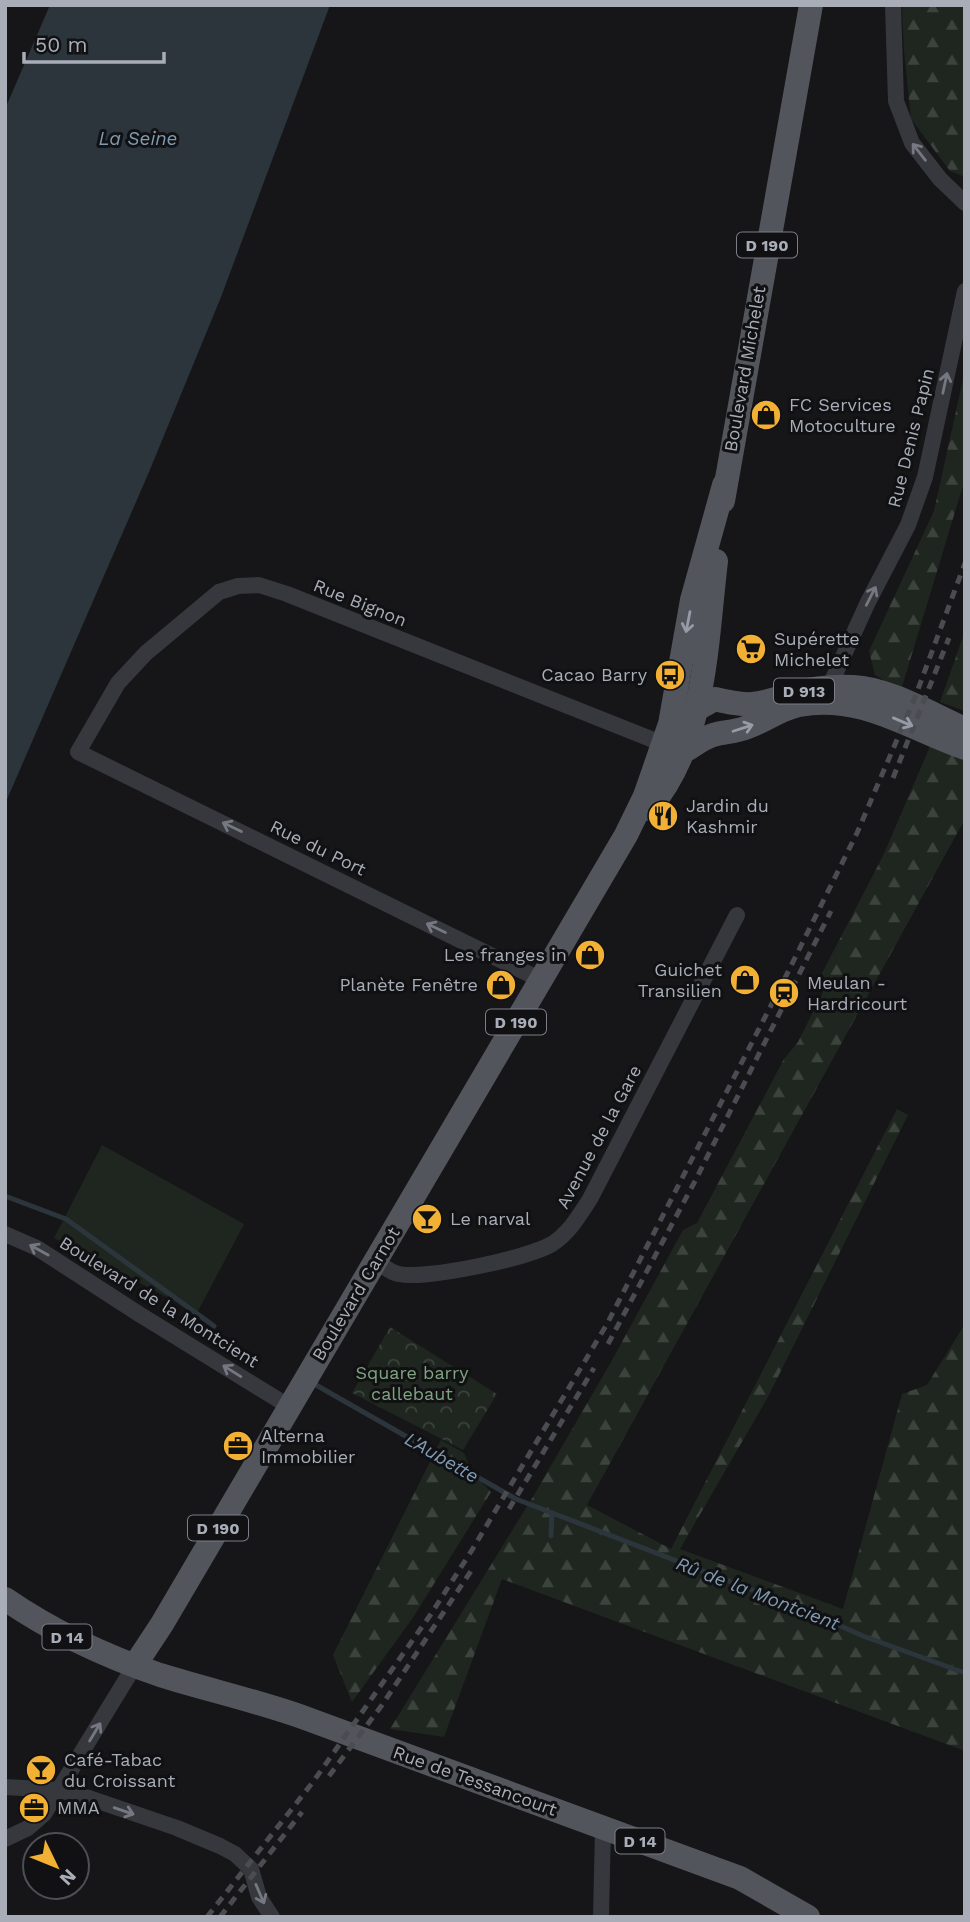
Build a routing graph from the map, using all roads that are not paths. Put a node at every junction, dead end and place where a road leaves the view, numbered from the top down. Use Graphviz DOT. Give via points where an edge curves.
graph roads {
  1 [pos="811,5"];
  2 [pos="893,5"];
  3 [pos="965,203"];
  4 [pos="965,291"];
  5 [pos="826,695"];
  6 [pos="689,718"];
  7 [pos="965,729"];
  8 [pos="965,748"];
  9 [pos="78,752"];
  10 [pos="737,915"];
  11 [pos="541,980"];
  12 [pos="5,1234"];
  13 [pos="376,1261"];
  14 [pos="295,1398"];
  15 [pos="5,1599"];
  16 [pos="135,1665"];
  17 [pos="5,1787"];
  18 [pos="59,1790"];
  19 [pos="603,1828"];
  20 [pos="5,1839"];
  21 [pos="272,1917"];
  22 [pos="601,1917"];
  23 [pos="808,1917"];
  1 -- 6 [label="main road, Boulevard Michelet / D 190" via="724,485 692,600"];
  3 -- 2 [label="street, one-way" via="912,143 896,101"];
  5 -- 4 [label="street, Rue Denis Papin, one-way" via="913,513"];
  5 -- 6 [label="main road, D 913" via="811,689"];
  6 -- 5 [label="main road, D 913, one-way" via="745,728"];
  5 -- 7 [label="main road, D 913" via="855,687 881,692"];
  5 -- 8 [label="main road, D 913, one-way" via="876,710"];
  6 -- 9 [label="street, Rue Bignon" via="259,585 238,586 219,592 146,653 118,683"];
  6 -- 11 [label="main road, Boulevard Carnot / D 190" via="664,790 626,835"];
  11 -- 9 [label="street, Rue du Port, one-way"];
  10 -- 13 [label="street, Avenue de la Gare" via="590,1199 568,1231 535,1251 430,1274 396,1274"];
  11 -- 13 [label="main road, Boulevard Carnot / D 190"];
  14 -- 12 [label="street, Boulevard de la Montcient, one-way" via="139,1314 37,1248"];
  13 -- 14 [label="main road, Boulevard Carnot / D 190"];
  14 -- 16 [label="main road, D 190"];
  15 -- 16 [label="main road, D 14" via="73,1640"];
  18 -- 16 [label="street, D 190, one-way"];
  16 -- 19 [label="main road, Rue de Tessancourt / D 14" via="296,1714"];
  17 -- 18 [label="street"];
  18 -- 20 [label="street" via="36,1822"];
  18 -- 21 [label="street, one-way" via="177,1828 228,1850 251,1869 259,1897"];
  19 -- 22 [label="street"];
  19 -- 23 [label="main road, Rue de Tessancourt / D 14" via="740,1878"];
}
